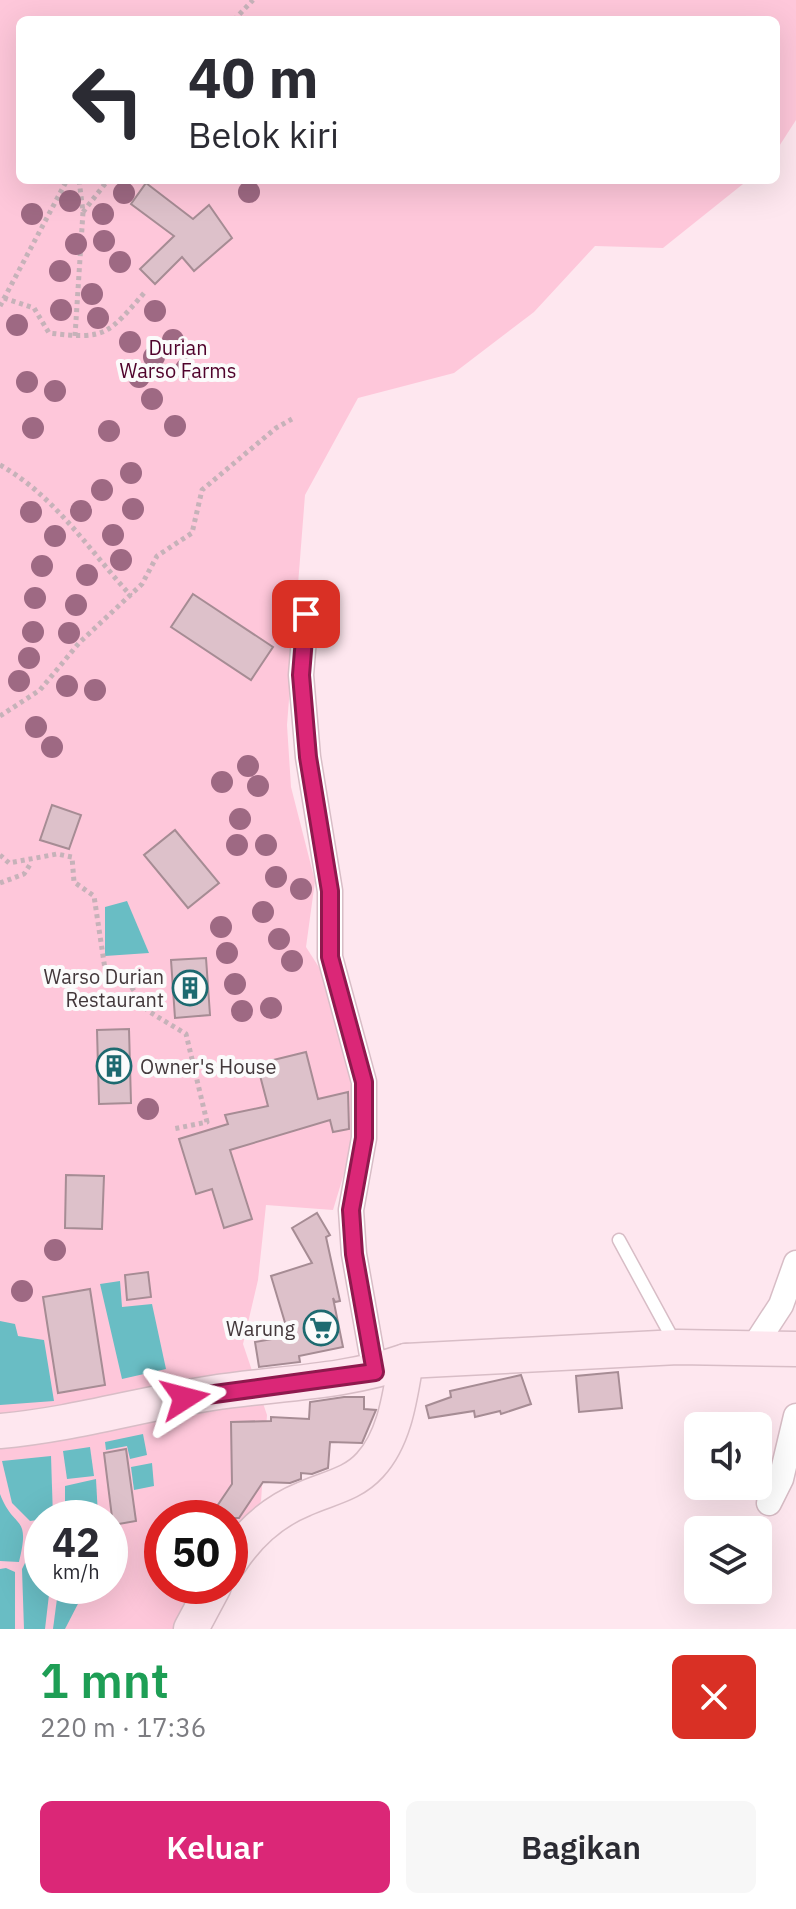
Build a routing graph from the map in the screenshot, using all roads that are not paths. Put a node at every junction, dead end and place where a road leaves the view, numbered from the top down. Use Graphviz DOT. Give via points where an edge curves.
graph roads {
  1 [pos="306,614"];
  2 [pos="619,1240"];
  3 [pos="796,1263"];
  4 [pos="678,1347"];
  5 [pos="796,1349"];
  6 [pos="751,1351"];
  7 [pos="390,1366"];
  8 [pos="796,1416"];
  9 [pos="0,1431"];
  10 [pos="769,1503"];
  11 [pos="248,1538"];
  12 [pos="204,1604"];
  13 [pos="191,1629"];
  1 -- 7 [label="street" via="301,675 330,891 330,957 365,1095 364,1138 351,1210 354,1254"];
  2 -- 4 [label="lane"];
  3 -- 6 [label="street" via="781,1305"];
  4 -- 6 [label="main road"];
  4 -- 7 [label="main road"];
  5 -- 6 [label="main road"];
  7 -- 9 [label="main road" via="214,1393 64,1425"];
  7 -- 11 [label="main road" via="395,1418 372,1463 355,1479 303,1499 258,1525"];
  8 -- 10 [label="street" via="781,1479"];
  12 -- 13 [label="main road"];
}
